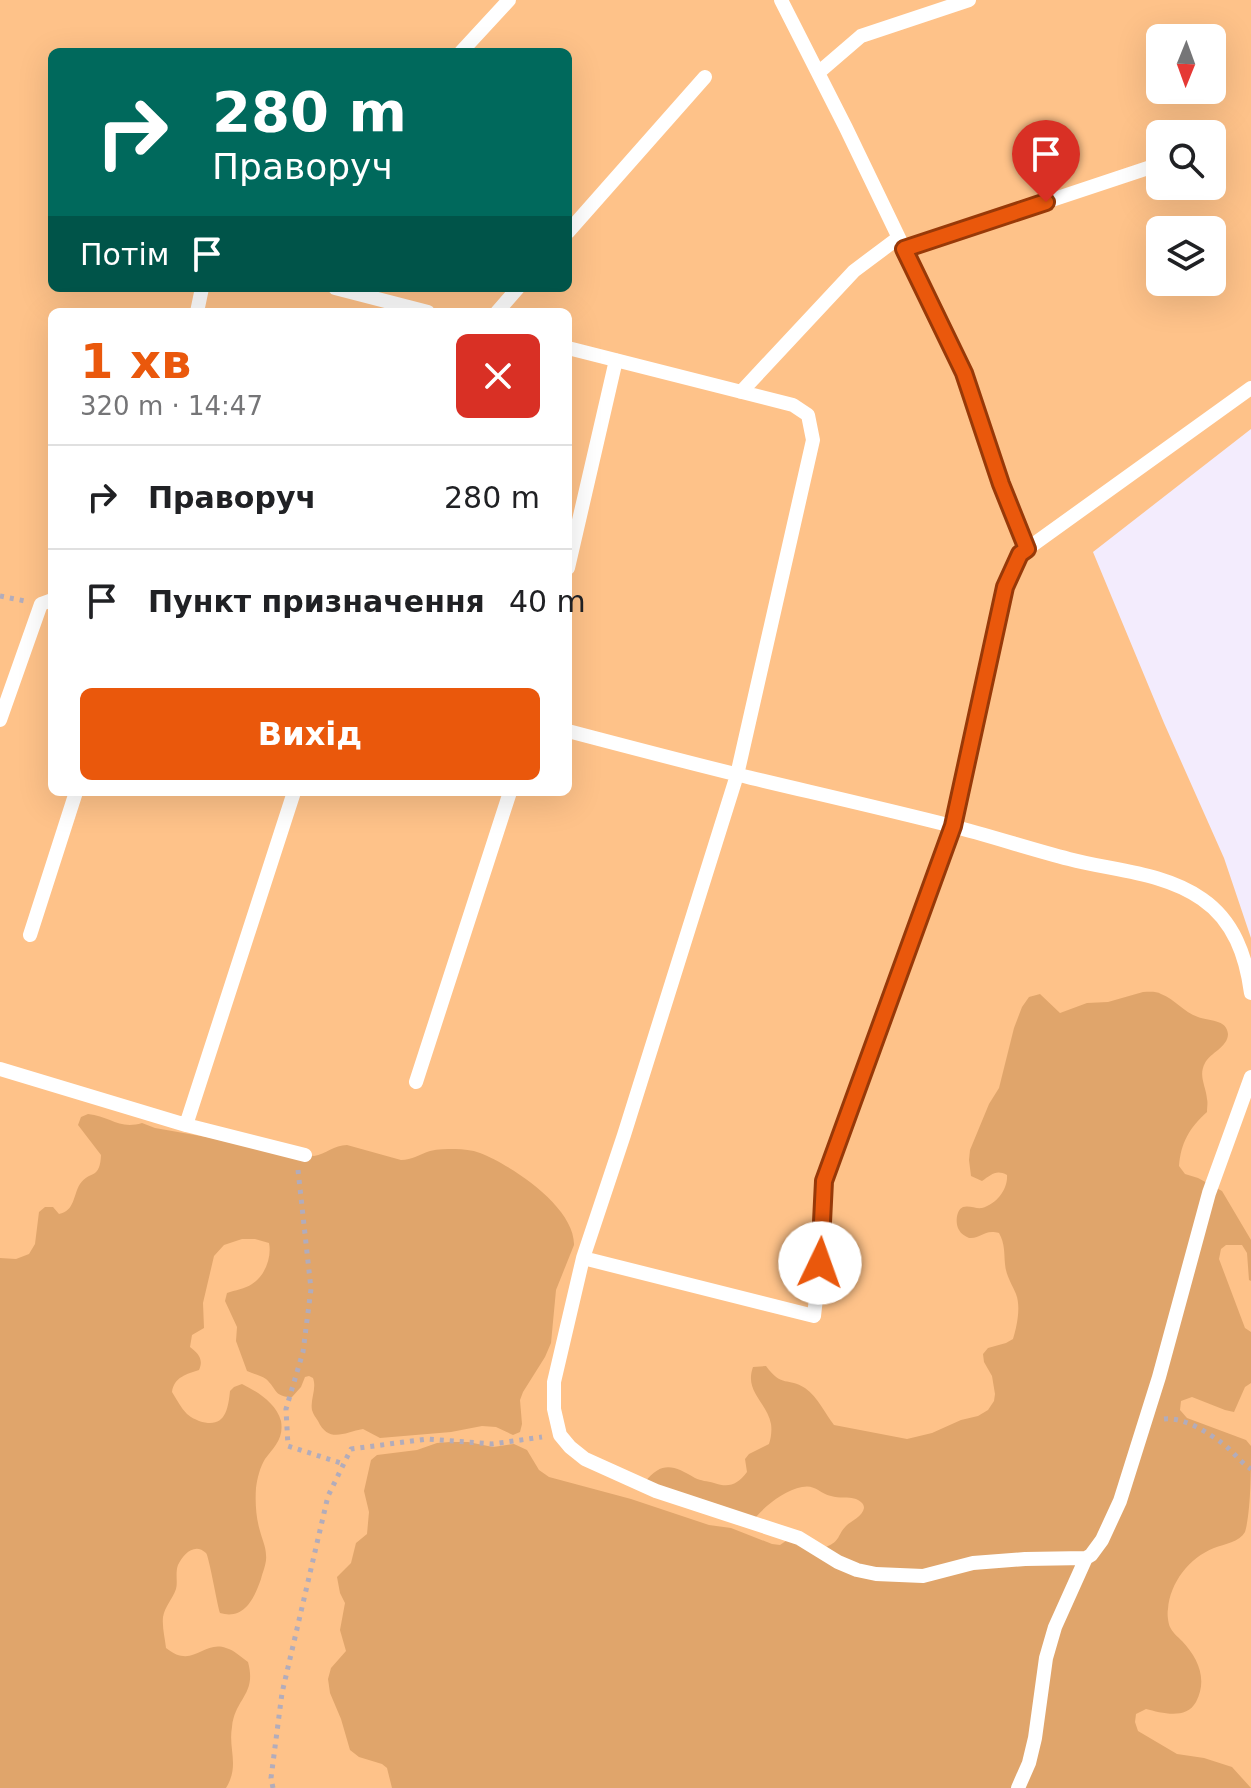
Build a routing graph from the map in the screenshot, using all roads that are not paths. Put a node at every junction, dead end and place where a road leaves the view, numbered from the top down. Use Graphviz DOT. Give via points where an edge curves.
graph roads {
  1 [pos="509,0"];
  2 [pos="781,0"];
  3 [pos="969,0"];
  4 [pos="465,48"];
  5 [pos="818,73"];
  6 [pos="705,77"];
  7 [pos="1146,168"];
  8 [pos="572,227"];
  9 [pos="901,244"];
  10 [pos="349,292"];
  11 [pos="514,292"];
  12 [pos="403,308"];
  13 [pos="500,308"];
  14 [pos="572,349"];
  15 [pos="616,360"];
  16 [pos="1251,388"];
  17 [pos="741,392"];
  18 [pos="1027,549"];
  19 [pos="572,551"];
  20 [pos="48,601"];
  21 [pos="0,720"];
  22 [pos="572,732"];
  23 [pos="737,775"];
  24 [pos="75,796"];
  25 [pos="293,796"];
  26 [pos="509,796"];
  27 [pos="953,826"];
  28 [pos="30,935"];
  29 [pos="1251,993"];
  30 [pos="0,1069"];
  31 [pos="1251,1077"];
  32 [pos="416,1082"];
  33 [pos="186,1125"];
  34 [pos="300,1154"];
  35 [pos="583,1258"];
  36 [pos="1086,1558"];
  37 [pos="1018,1788"];
  1 -- 4 [label="lane"];
  2 -- 5 [label="lane"];
  3 -- 5 [label="lane" via="861,36"];
  5 -- 9 [label="lane"];
  6 -- 8 [label="lane"];
  7 -- 9 [label="lane"];
  9 -- 17 [label="lane" via="854,271"];
  9 -- 18 [label="lane" via="964,373"];
  10 -- 12 [label="lane"];
  11 -- 13 [label="lane"];
  14 -- 15 [label="lane"];
  15 -- 17 [label="lane"];
  15 -- 19 [label="lane"];
  16 -- 18 [label="lane"];
  17 -- 23 [label="lane" via="793,405 808,415 813,440"];
  18 -- 27 [label="lane" via="1005,587"];
  20 -- 21 [label="lane" via="41,604"];
  22 -- 23 [label="lane"];
  23 -- 27 [label="lane"];
  23 -- 35 [label="lane"];
  24 -- 28 [label="lane"];
  25 -- 33 [label="lane"];
  26 -- 32 [label="lane"];
  27 -- 29 [label="lane" via="1138,873 1201,898 1232,929"];
  27 -- 35 [label="lane" via="824,1181 814,1316"];
  30 -- 33 [label="lane"];
  31 -- 36 [label="lane" via="1209,1193 1120,1501 1096,1550"];
  33 -- 34 [label="lane"];
  35 -- 36 [label="lane" via="554,1382 554,1409 560,1435 585,1459 656,1491 799,1538 826,1556 876,1574 923,1576 973,1563"];
  36 -- 37 [label="lane" via="1055,1627 1035,1738"];
}
